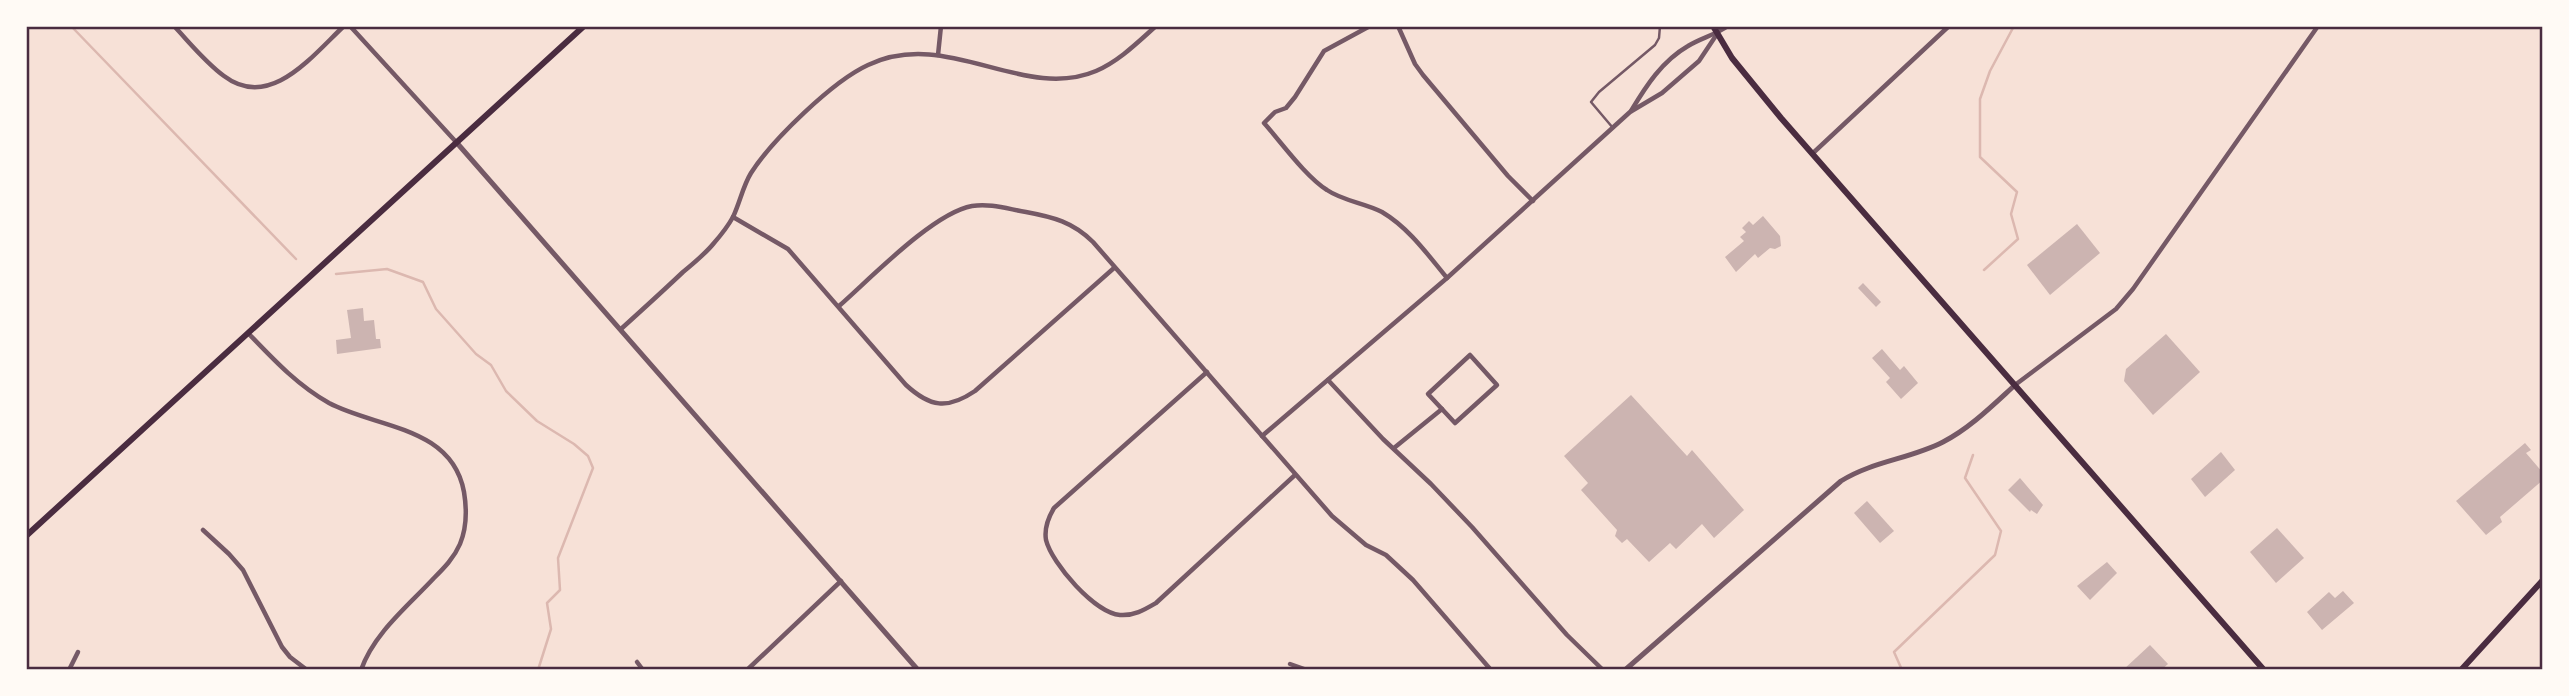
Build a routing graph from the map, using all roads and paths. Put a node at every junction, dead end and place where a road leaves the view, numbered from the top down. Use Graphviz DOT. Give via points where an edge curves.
graph roads {
  1 [pos="174,26"];
  2 [pos="344,26"];
  3 [pos="350,26"];
  4 [pos="584,26"];
  5 [pos="941,26"];
  6 [pos="1156,26"];
  7 [pos="1370,26"];
  8 [pos="1398,26"];
  9 [pos="1660,26"];
  10 [pos="1713,26"];
  11 [pos="1728,26"];
  12 [pos="1949,26"];
  13 [pos="2318,26"];
  14 [pos="1717,34"];
  15 [pos="937,55"];
  16 [pos="1630,112"];
  17 [pos="1613,128"];
  18 [pos="457,143"];
  19 [pos="1812,154"];
  20 [pos="1533,201"];
  21 [pos="733,217"];
  22 [pos="1115,268"];
  23 [pos="1447,278"];
  24 [pos="839,306"];
  25 [pos="621,329"];
  26 [pos="248,333"];
  27 [pos="1207,372"];
  28 [pos="1328,380"];
  29 [pos="2015,385"];
  30 [pos="1442,409"];
  31 [pos="1262,436"];
  32 [pos="1393,448"];
  33 [pos="1294,475"];
  34 [pos="203,530"];
  35 [pos="26,536"];
  36 [pos="2543,580"];
  37 [pos="841,581"];
  38 [pos="78,652"];
  39 [pos="637,662"];
  40 [pos="1290,664"];
  41 [pos="69,670"];
  42 [pos="307,670"];
  43 [pos="361,670"];
  44 [pos="643,670"];
  45 [pos="747,670"];
  46 [pos="918,670"];
  47 [pos="1307,670"];
  48 [pos="1491,670"];
  49 [pos="1603,670"];
  50 [pos="1625,670"];
  51 [pos="2264,670"];
  52 [pos="2461,670"];
  1 -- 2 [label="street" via="225,77 260,88 285,79"];
  3 -- 18 [label="street"];
  4 -- 18 [label="main road"];
  5 -- 15 [label="street"];
  6 -- 15 [label="street" via="1109,64 1061,79"];
  7 -- 23 [label="street" via="1324,51 1286,108 1264,122 1326,190 1395,221"];
  8 -- 20 [label="street" via="1423,75"];
  9 -- 17 [label="lane" via="1655,45 1591,102"];
  10 -- 14 [label="main road"];
  11 -- 14 [label="street"];
  12 -- 19 [label="street"];
  13 -- 29 [label="street" via="2133,289 2116,309"];
  14 -- 16 [label="street" via="1699,61 1662,93"];
  14 -- 16 [label="street" via="1688,46 1651,77"];
  14 -- 19 [label="main road"];
  15 -- 21 [label="street" via="895,55 840,82 767,150 750,175"];
  16 -- 17 [label="street"];
  17 -- 20 [label="street"];
  18 -- 25 [label="street"];
  18 -- 26 [label="main road"];
  19 -- 29 [label="main road"];
  20 -- 23 [label="street"];
  21 -- 24 [label="street" via="788,249"];
  21 -- 25 [label="street" via="712,246"];
  22 -- 24 [label="street" via="1084,233 1063,220 974,205 933,224"];
  22 -- 24 [label="street" via="975,391 945,404 919,397"];
  22 -- 27 [label="street"];
  23 -- 28 [label="street"];
  25 -- 37 [label="street"];
  26 -- 35 [label="main road"];
  26 -- 43 [label="street" via="304,387 354,414 424,438 443,452 459,475 467,514 460,543 447,565 378,639"];
  27 -- 31 [label="street"];
  27 -- 33 [label="street" via="1054,509 1048,518 1046,541 1056,561 1091,601 1111,614 1135,615 1156,603"];
  28 -- 31 [label="street"];
  28 -- 32 [label="street"];
  29 -- 50 [label="street" via="1972,424 1942,443 1842,481"];
  29 -- 51 [label="main road"];
  30 -- 30 [label="street" via="1455,424 1497,385 1470,355 1428,394"];
  30 -- 32 [label="street"];
  31 -- 33 [label="street"];
  32 -- 49 [label="street"];
  33 -- 48 [label="street" via="1332,516 1413,580"];
  34 -- 42 [label="street" via="243,570 282,647"];
  36 -- 52 [label="main road"];
  37 -- 45 [label="street"];
  37 -- 46 [label="street"];
  38 -- 41 [label="street"];
  39 -- 44 [label="street"];
  40 -- 47 [label="street"];
}
